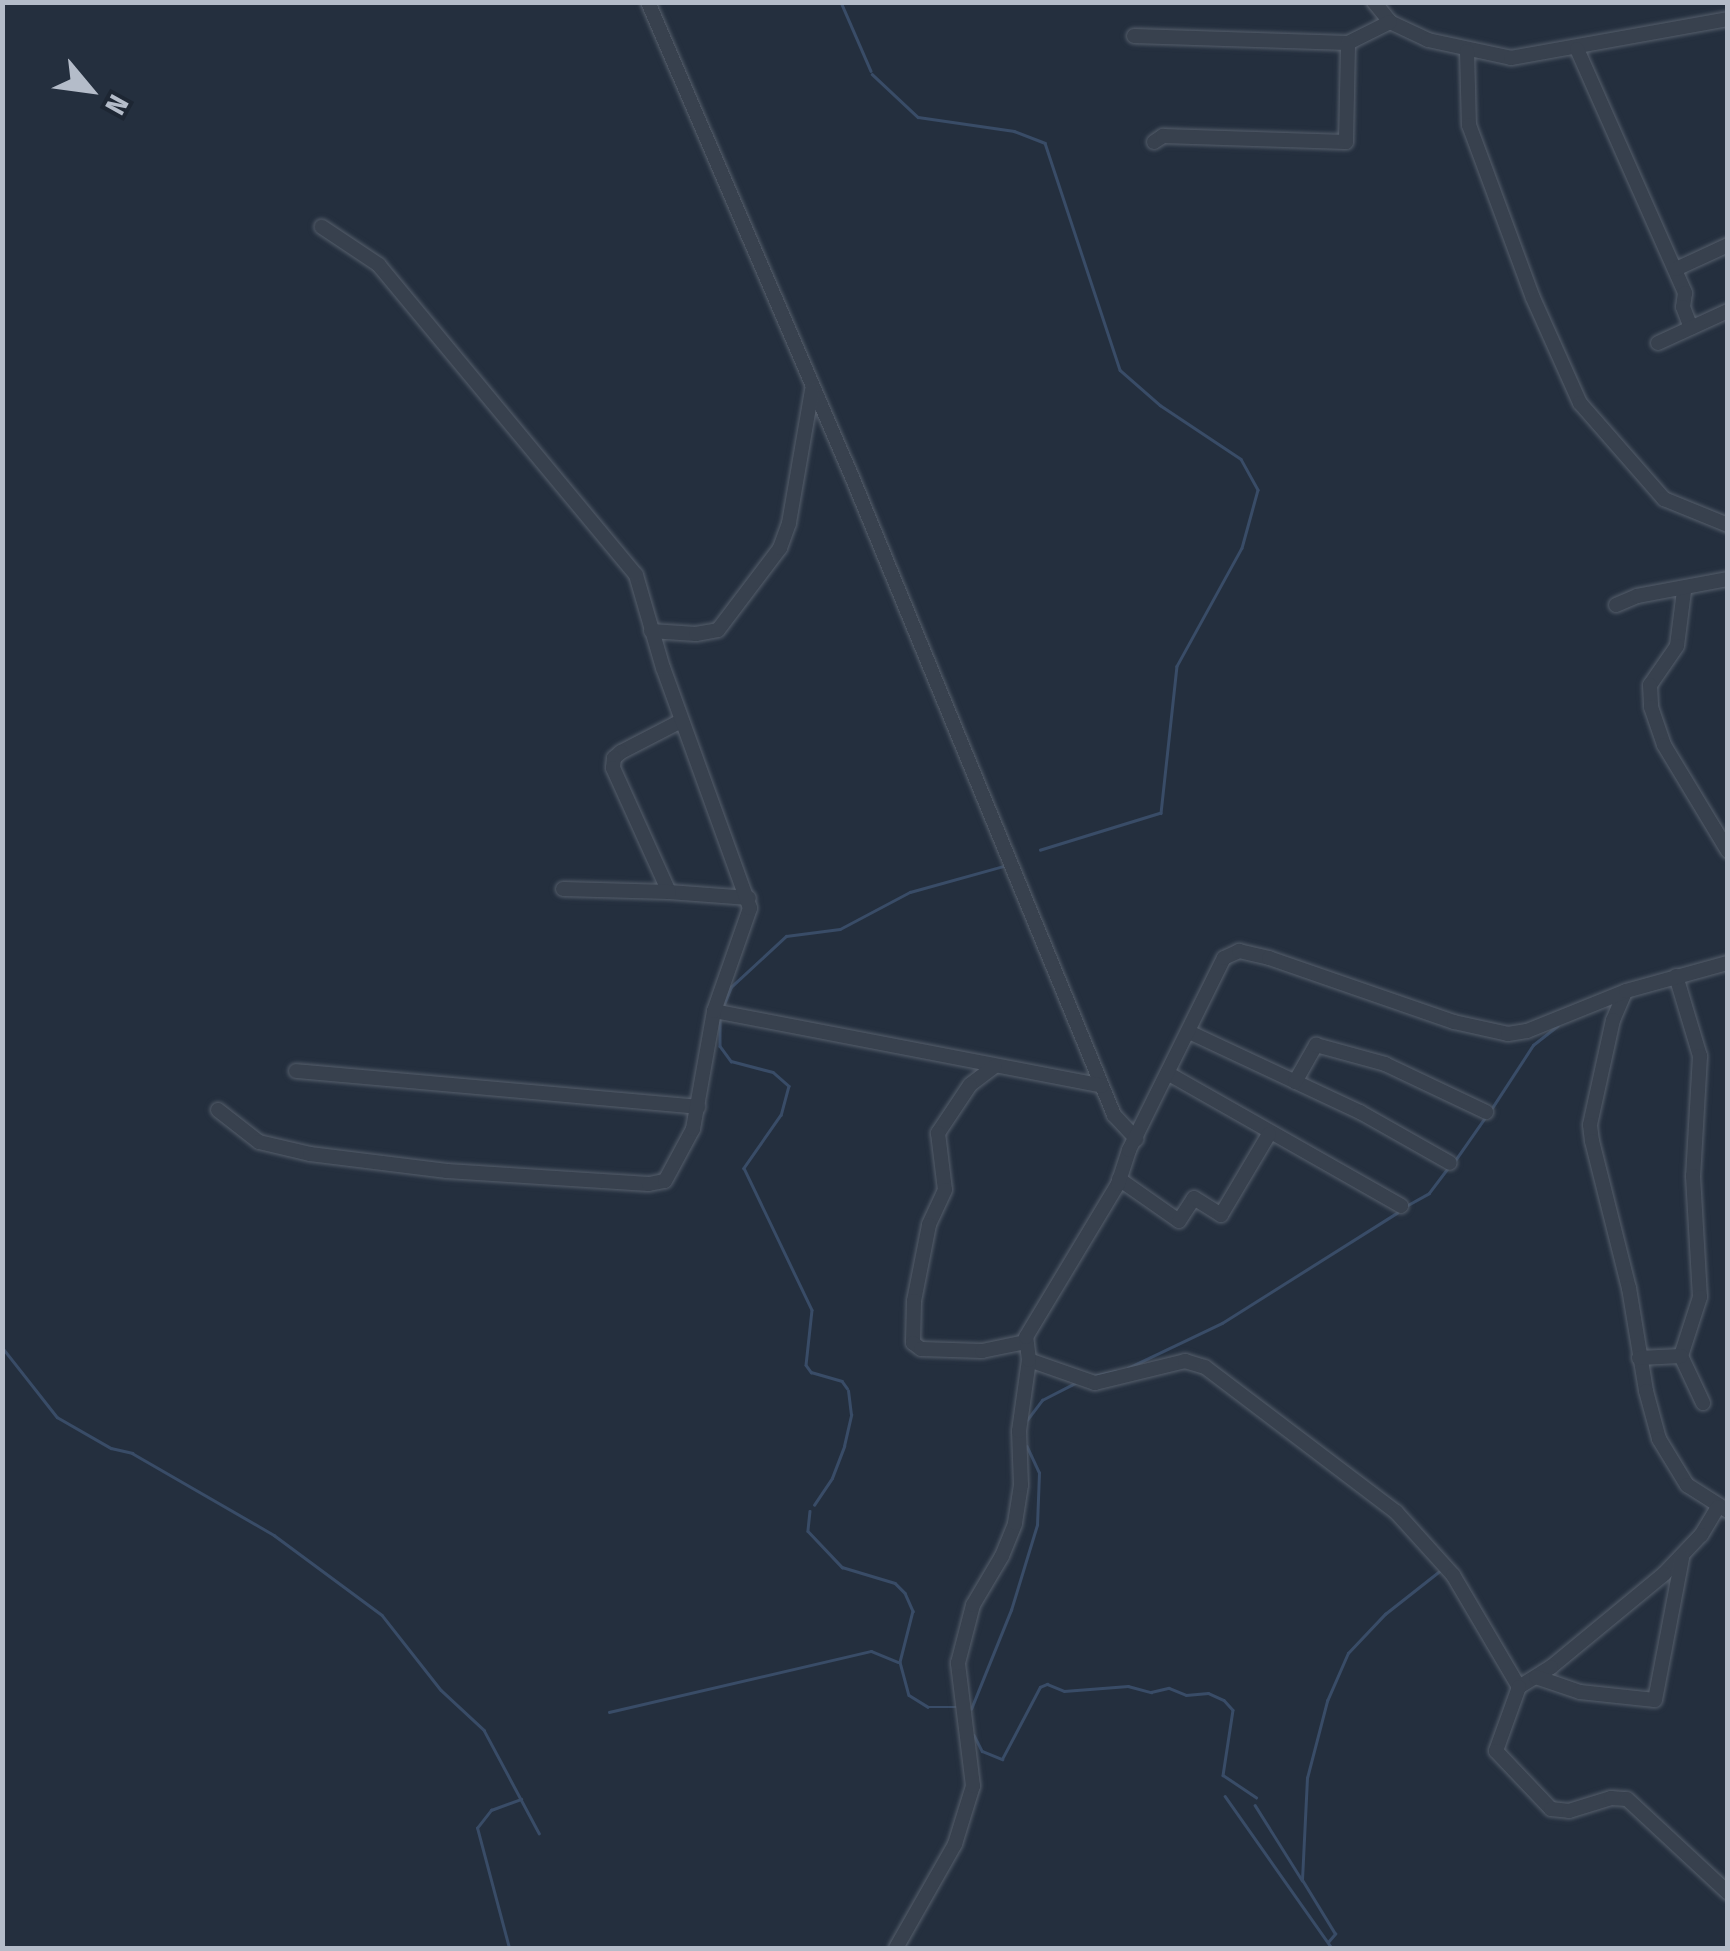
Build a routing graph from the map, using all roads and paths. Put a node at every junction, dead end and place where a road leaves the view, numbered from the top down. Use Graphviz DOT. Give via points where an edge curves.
graph roads {
  1 [pos="648,2"];
  2 [pos="1374,2"];
  3 [pos="1728,19"];
  4 [pos="1390,22"];
  5 [pos="1134,36"];
  6 [pos="1348,43"];
  7 [pos="1576,50"];
  8 [pos="1467,51"];
  9 [pos="1154,142"];
  10 [pos="322,227"];
  11 [pos="1728,245"];
  12 [pos="1676,269"];
  13 [pos="1728,311"];
  14 [pos="1690,328"];
  15 [pos="1658,343"];
  16 [pos="812,390"];
  17 [pos="1728,525"];
  18 [pos="1728,579"];
  19 [pos="1684,591"];
  20 [pos="1616,606"];
  21 [pos="651,632"];
  22 [pos="682,721"];
  23 [pos="1728,851"];
  24 [pos="563,889"];
  25 [pos="669,892"];
  26 [pos="749,898"];
  27 [pos="1728,962"];
  28 [pos="1676,976"];
  29 [pos="1626,991"];
  30 [pos="714,1012"];
  31 [pos="1189,1032"];
  32 [pos="995,1066"];
  33 [pos="296,1071"];
  34 [pos="1168,1074"];
  35 [pos="1296,1082"];
  36 [pos="1102,1086"];
  37 [pos="698,1107"];
  38 [pos="218,1110"];
  39 [pos="1486,1112"];
  40 [pos="1270,1134"];
  41 [pos="1136,1139"];
  42 [pos="1450,1163"];
  43 [pos="1119,1180"];
  44 [pos="1401,1206"];
  45 [pos="1026,1342"];
  46 [pos="1682,1356"];
  47 [pos="1639,1358"];
  48 [pos="1029,1360"];
  49 [pos="1702,1402"];
  50 [pos="1723,1509"];
  51 [pos="1683,1557"];
  52 [pos="1536,1677"];
  53 [pos="1519,1688"];
  54 [pos="1728,1893"];
  55 [pos="896,1948"];
  1 -- 16 [label="street"];
  2 -- 4 [label="street"];
  3 -- 7 [label="street"];
  4 -- 6 [label="street"];
  4 -- 8 [label="street"];
  5 -- 6 [label="street"];
  6 -- 9 [label="street" via="1346,142 1163,136"];
  7 -- 8 [label="street" via="1530,58"];
  7 -- 12 [label="street"];
  8 -- 17 [label="street" via="1472,132 1580,404 1664,499"];
  10 -- 21 [label="street" via="379,265 546,461 636,575"];
  11 -- 12 [label="street"];
  12 -- 14 [label="street"];
  13 -- 14 [label="street"];
  14 -- 15 [label="street"];
  16 -- 21 [label="street" via="780,548 718,630"];
  16 -- 36 [label="street"];
  18 -- 19 [label="street"];
  19 -- 20 [label="street" via="1636,596"];
  19 -- 23 [label="street" via="1677,646 1650,685 1651,707 1664,746"];
  21 -- 22 [label="street"];
  22 -- 25 [label="street" via="614,758 613,768"];
  22 -- 26 [label="street"];
  24 -- 25 [label="street"];
  25 -- 26 [label="street"];
  26 -- 30 [label="street"];
  27 -- 28 [label="street"];
  28 -- 29 [label="street"];
  28 -- 46 [label="street" via="1700,1056 1693,1176 1700,1297"];
  29 -- 31 [label="street" via="1508,1034 1239,950 1224,958"];
  29 -- 47 [label="street" via="1613,1020 1590,1125"];
  30 -- 32 [label="street"];
  30 -- 37 [label="street"];
  31 -- 34 [label="street"];
  31 -- 35 [label="street"];
  32 -- 36 [label="street"];
  32 -- 45 [label="street" via="970,1085 938,1133 945,1190 929,1226 913,1343 920,1349 982,1351"];
  33 -- 37 [label="street"];
  34 -- 40 [label="street"];
  34 -- 41 [label="street"];
  35 -- 39 [label="street" via="1316,1045 1385,1064"];
  35 -- 42 [label="street"];
  36 -- 41 [label="street" via="1119,1124"];
  37 -- 38 [label="street" via="670,1175 649,1184 310,1154 266,1145"];
  40 -- 43 [label="street" via="1221,1215 1194,1198 1180,1221"];
  40 -- 44 [label="street"];
  41 -- 43 [label="street"];
  43 -- 45 [label="street"];
  45 -- 48 [label="street"];
  46 -- 47 [label="street"];
  46 -- 49 [label="street"];
  47 -- 50 [label="street" via="1670,1461 1688,1485"];
  48 -- 53 [label="street" via="1095,1384 1185,1361 1205,1367 1396,1512 1453,1575"];
  48 -- 55 [label="street" via="1015,1523 976,1598 960,1647 973,1786 954,1844"];
  50 -- 51 [label="street"];
  51 -- 52 [label="street"];
  51 -- 52 [label="street" via="1655,1700 1580,1692"];
  52 -- 53 [label="street"];
  53 -- 54 [label="street" via="1496,1751 1528,1789 1560,1812 1628,1799"];
}
